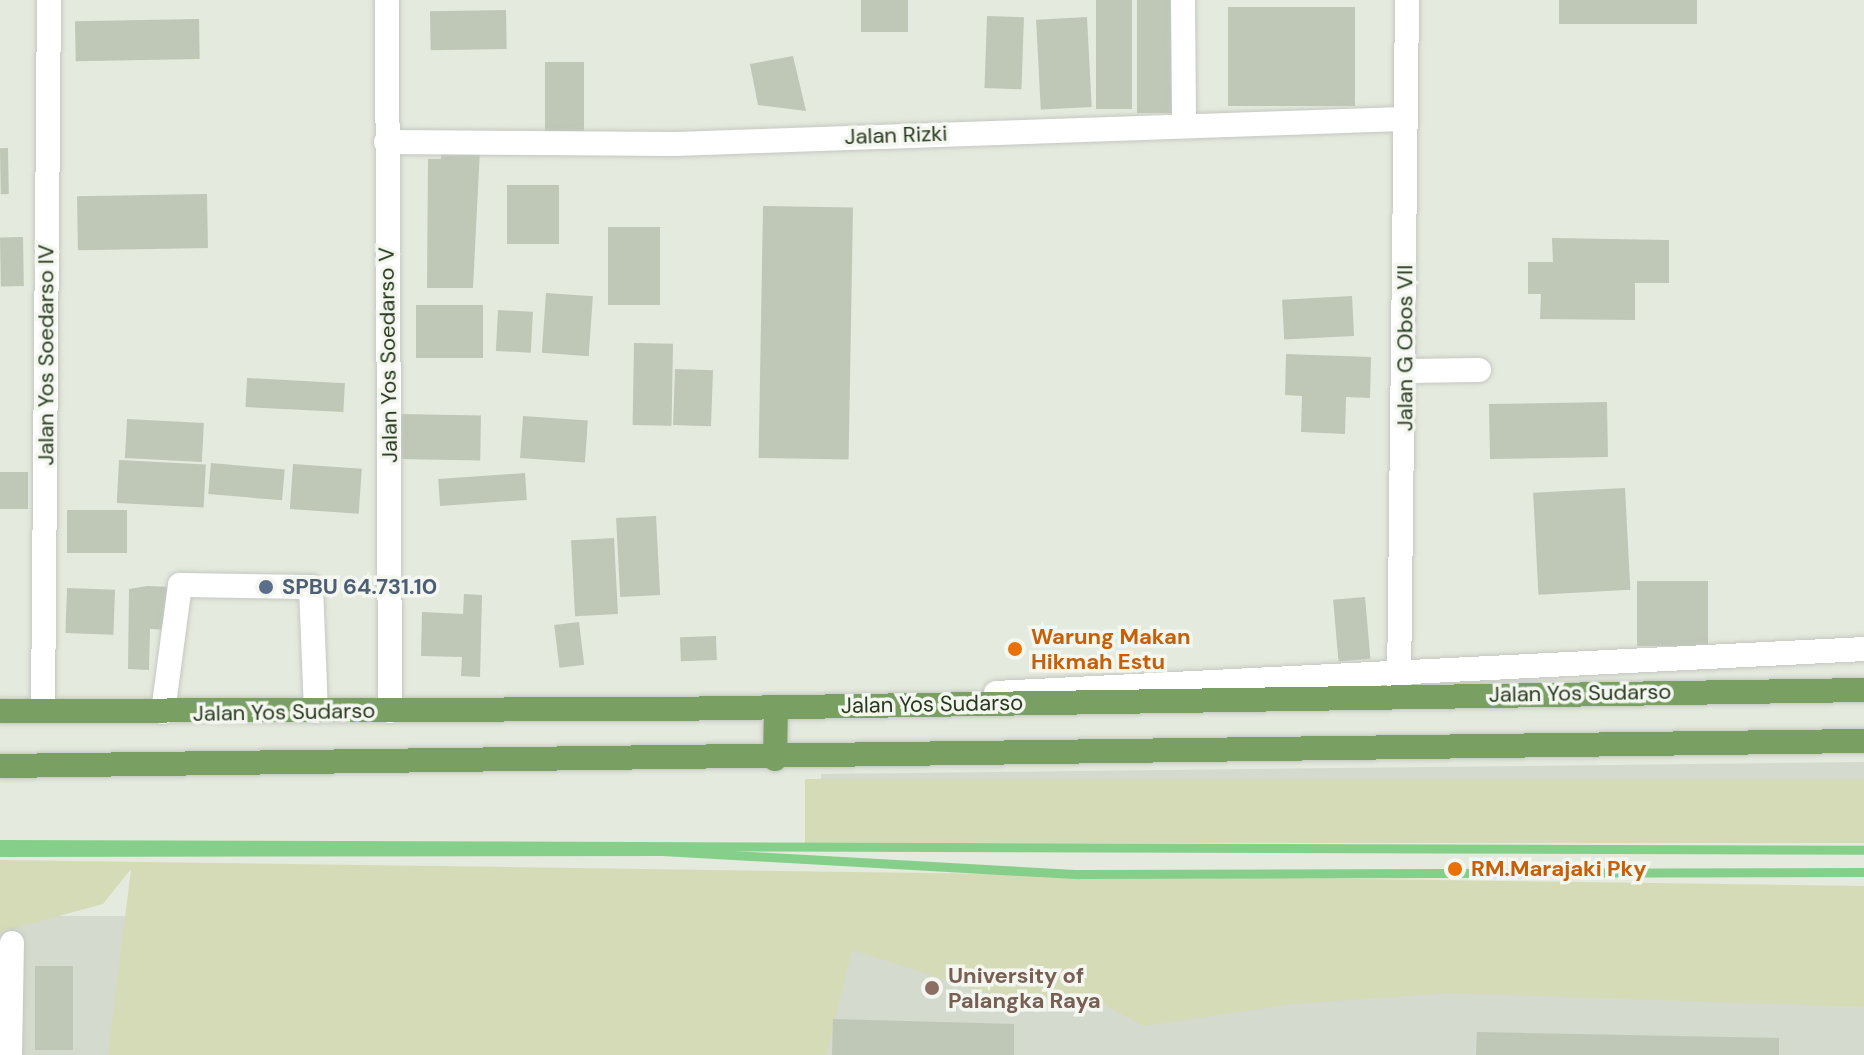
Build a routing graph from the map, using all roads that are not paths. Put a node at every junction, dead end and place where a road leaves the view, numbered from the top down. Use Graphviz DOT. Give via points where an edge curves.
graph roads {
  1 [pos="49,0"];
  2 [pos="387,0"];
  3 [pos="1183,0"];
  4 [pos="1407,0"];
  5 [pos="1406,119"];
  6 [pos="1184,122"];
  7 [pos="386,142"];
  8 [pos="1479,370"];
  9 [pos="1405,371"];
  10 [pos="1864,649"];
  11 [pos="1864,690"];
  12 [pos="1399,695"];
  13 [pos="776,707"];
  14 [pos="668,709"];
  15 [pos="0,711"];
  16 [pos="43,711"];
  17 [pos="316,711"];
  18 [pos="390,711"];
  19 [pos="163,712"];
  20 [pos="1864,741"];
  21 [pos="775,759"];
  22 [pos="0,766"];
  23 [pos="12,943"];
  24 [pos="10,1055"];
  1 -- 16 [label="street, Jalan Yos Soedarso IV"];
  2 -- 7 [label="street, Jalan Yos Soedarso V"];
  3 -- 6 [label="street"];
  4 -- 5 [label="street, Jalan G Obos VII"];
  5 -- 6 [label="street, Jalan Rizki"];
  5 -- 9 [label="street, Jalan G Obos VII"];
  6 -- 7 [label="street, Jalan Rizki" via="675,144"];
  7 -- 18 [label="street, Jalan Yos Soedarso V"];
  8 -- 9 [label="street"];
  9 -- 12 [label="street, Jalan G Obos VII"];
  10 -- 14 [label="street"];
  11 -- 12 [label="main road, Jalan Yos Sudarso"];
  12 -- 13 [label="main road, Jalan Yos Sudarso"];
  13 -- 14 [label="main road, Jalan Yos Sudarso"];
  13 -- 21 [label="main road"];
  14 -- 18 [label="main road, Jalan Yos Sudarso"];
  15 -- 16 [label="main road, Jalan Yos Sudarso"];
  16 -- 19 [label="main road, Jalan Yos Sudarso"];
  17 -- 18 [label="main road, Jalan Yos Sudarso"];
  17 -- 19 [label="main road, Jalan Yos Sudarso"];
  17 -- 19 [label="street" via="311,587 180,585"];
  20 -- 21 [label="main road"];
  21 -- 22 [label="main road"];
  23 -- 24 [label="street"];
}
